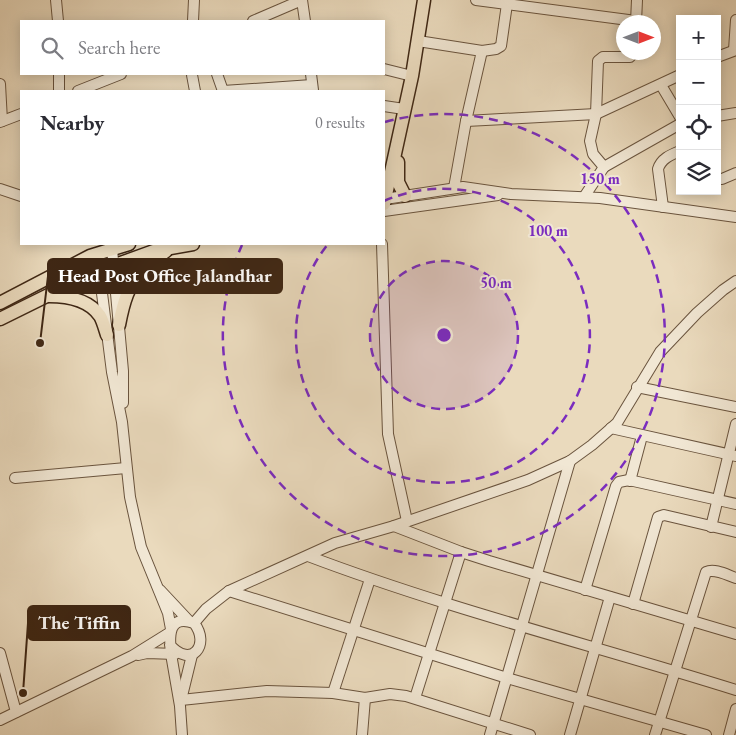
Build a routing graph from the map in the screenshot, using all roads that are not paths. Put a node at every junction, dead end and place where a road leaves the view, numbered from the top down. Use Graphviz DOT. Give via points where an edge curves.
graph roads {
  1 [pos="56,0"];
  2 [pos="194,0"];
  3 [pos="302,0"];
  4 [pos="424,0"];
  5 [pos="476,0"];
  6 [pos="637,0"];
  7 [pos="507,4"];
  8 [pos="552,5"];
  9 [pos="636,15"];
  10 [pos="616,18"];
  11 [pos="58,20"];
  12 [pos="193,20"];
  13 [pos="255,20"];
  14 [pos="305,20"];
  15 [pos="736,20"];
  16 [pos="418,41"];
  17 [pos="482,50"];
  18 [pos="735,50"];
  19 [pos="721,56"];
  20 [pos="616,57"];
  21 [pos="385,69"];
  22 [pos="59,75"];
  23 [pos="118,75"];
  24 [pos="192,75"];
  25 [pos="217,75"];
  26 [pos="311,75"];
  27 [pos="412,76"];
  28 [pos="676,77"];
  29 [pos="0,84"];
  30 [pos="661,85"];
  31 [pos="313,88"];
  32 [pos="59,90"];
  33 [pos="81,90"];
  34 [pos="195,90"];
  35 [pos="223,90"];
  36 [pos="253,90"];
  37 [pos="385,106"];
  38 [pos="404,109"];
  39 [pos="676,111"];
  40 [pos="736,113"];
  41 [pos="20,114"];
  42 [pos="596,114"];
  43 [pos="721,115"];
  44 [pos="1,121"];
  45 [pos="466,121"];
  46 [pos="676,126"];
  47 [pos="397,142"];
  48 [pos="676,153"];
  49 [pos="393,159"];
  50 [pos="604,168"];
  51 [pos="385,170"];
  52 [pos="736,173"];
  53 [pos="721,179"];
  54 [pos="454,188"];
  55 [pos="0,189"];
  56 [pos="511,194"];
  57 [pos="20,196"];
  58 [pos="405,196"];
  59 [pos="584,197"];
  60 [pos="385,198"];
  61 [pos="385,203"];
  62 [pos="385,203"];
  63 [pos="663,207"];
  64 [pos="734,219"];
  65 [pos="126,245"];
  66 [pos="188,245"];
  67 [pos="382,245"];
  68 [pos="170,248"];
  69 [pos="112,249"];
  70 [pos="97,254"];
  71 [pos="114,265"];
  72 [pos="100,270"];
  73 [pos="736,281"];
  74 [pos="45,296"];
  75 [pos="0,303"];
  76 [pos="0,319"];
  77 [pos="119,326"];
  78 [pos="107,335"];
  79 [pos="637,387"];
  80 [pos="736,407"];
  81 [pos="122,422"];
  82 [pos="736,424"];
  83 [pos="611,428"];
  84 [pos="642,436"];
  85 [pos="733,456"];
  86 [pos="570,461"];
  87 [pos="126,468"];
  88 [pos="14,478"];
  89 [pos="630,481"];
  90 [pos="718,501"];
  91 [pos="736,504"];
  92 [pos="407,521"];
  93 [pos="394,526"];
  94 [pos="712,527"];
  95 [pos="736,532"];
  96 [pos="461,552"];
  97 [pos="308,556"];
  98 [pos="537,576"];
  99 [pos="736,578"];
  100 [pos="370,579"];
  101 [pos="155,586"];
  102 [pos="585,590"];
  103 [pos="229,591"];
  104 [pos="610,597"];
  105 [pos="445,602"];
  106 [pos="633,604"];
  107 [pos="690,620"];
  108 [pos="192,622"];
  109 [pos="522,626"];
  110 [pos="170,631"];
  111 [pos="353,631"];
  112 [pos="736,634"];
  113 [pos="595,648"];
  114 [pos="173,651"];
  115 [pos="0,653"];
  116 [pos="429,654"];
  117 [pos="192,655"];
  118 [pos="132,656"];
  119 [pos="676,671"];
  120 [pos="507,678"];
  121 [pos="736,690"];
  122 [pos="334,693"];
  123 [pos="365,698"];
  124 [pos="414,698"];
  125 [pos="580,700"];
  126 [pos="180,703"];
  127 [pos="736,709"];
  128 [pos="16,712"];
  129 [pos="0,720"];
  130 [pos="659,721"];
  131 [pos="494,724"];
  132 [pos="182,735"];
  133 [pos="362,735"];
  134 [pos="490,735"];
  135 [pos="530,735"];
  136 [pos="570,735"];
  137 [pos="655,735"];
  138 [pos="706,735"];
  139 [pos="729,735"];
  1 -- 11 [label="street"];
  2 -- 12 [label="street"];
  3 -- 13 [label="street"];
  3 -- 14 [label="street"];
  4 -- 16 [label="main road"];
  5 -- 7 [label="street"];
  6 -- 9 [label="street"];
  7 -- 8 [label="street"];
  7 -- 17 [label="street" via="501,46"];
  8 -- 10 [label="street"];
  15 -- 18 [label="street"];
  16 -- 17 [label="street"];
  16 -- 27 [label="main road"];
  17 -- 45 [label="street"];
  18 -- 19 [label="street"];
  20 -- 42 [label="street" via="603,57 598,61"];
  21 -- 27 [label="street"];
  22 -- 32 [label="street"];
  23 -- 33 [label="street"];
  24 -- 34 [label="street"];
  25 -- 35 [label="street"];
  26 -- 31 [label="street"];
  27 -- 38 [label="main road"];
  28 -- 30 [label="street"];
  29 -- 44 [label="street"];
  30 -- 39 [label="street"];
  30 -- 42 [label="street"];
  31 -- 36 [label="street"];
  37 -- 38 [label="street"];
  38 -- 47 [label="main road"];
  40 -- 43 [label="street"];
  41 -- 44 [label="street"];
  42 -- 45 [label="street"];
  42 -- 50 [label="street" via="591,148"];
  45 -- 54 [label="street"];
  46 -- 50 [label="street"];
  47 -- 49 [label="main road"];
  47 -- 58 [label="main road" via="398,182"];
  48 -- 63 [label="street" via="662,160 658,169"];
  49 -- 51 [label="main road"];
  49 -- 60 [label="main road"];
  50 -- 59 [label="street"];
  52 -- 53 [label="street"];
  54 -- 56 [label="street"];
  54 -- 58 [label="street"];
  55 -- 57 [label="street"];
  56 -- 59 [label="street"];
  56 -- 62 [label="street"];
  58 -- 61 [label="street"];
  59 -- 63 [label="street"];
  63 -- 64 [label="street"];
  65 -- 69 [label="main road"];
  66 -- 68 [label="main road"];
  67 -- 92 [label="street" via="388,434"];
  68 -- 71 [label="main road"];
  68 -- 77 [label="main road" via="144,268 130,286 123,302"];
  69 -- 70 [label="main road"];
  69 -- 71 [label="street"];
  70 -- 72 [label="street"];
  70 -- 75 [label="main road"];
  71 -- 72 [label="main road"];
  71 -- 77 [label="street"];
  72 -- 74 [label="main road"];
  72 -- 78 [label="street"];
  73 -- 79 [label="street" via="697,313 660,352"];
  74 -- 76 [label="main road"];
  74 -- 78 [label="main road" via="75,299 90,307 100,316"];
  77 -- 81 [label="street" via="123,372"];
  78 -- 81 [label="street"];
  79 -- 80 [label="street"];
  79 -- 83 [label="street" via="623,414"];
  81 -- 87 [label="street"];
  82 -- 85 [label="street"];
  83 -- 84 [label="street"];
  83 -- 86 [label="street"];
  84 -- 85 [label="street"];
  84 -- 89 [label="street"];
  85 -- 90 [label="street"];
  86 -- 92 [label="street" via="528,480"];
  86 -- 98 [label="street"];
  87 -- 88 [label="street"];
  87 -- 101 [label="street" via="140,547"];
  89 -- 90 [label="street"];
  89 -- 102 [label="street" via="622,480 616,486"];
  90 -- 91 [label="street"];
  90 -- 94 [label="street"];
  92 -- 93 [label="street"];
  93 -- 96 [label="street"];
  93 -- 97 [label="street" via="335,543"];
  94 -- 95 [label="street"];
  94 -- 106 [label="street" via="658,517"];
  96 -- 98 [label="street"];
  96 -- 105 [label="street"];
  97 -- 100 [label="street"];
  97 -- 103 [label="street"];
  98 -- 102 [label="street"];
  98 -- 109 [label="street"];
  99 -- 107 [label="street" via="716,571 706,572"];
  100 -- 105 [label="street"];
  100 -- 111 [label="street"];
  101 -- 108 [label="street"];
  101 -- 110 [label="street" via="168,613"];
  102 -- 104 [label="street"];
  103 -- 108 [label="street"];
  103 -- 111 [label="street"];
  104 -- 106 [label="street"];
  104 -- 113 [label="street"];
  105 -- 109 [label="street"];
  105 -- 116 [label="street"];
  106 -- 107 [label="street"];
  107 -- 112 [label="street"];
  107 -- 119 [label="street"];
  108 -- 110 [label="street" via="182,621"];
  108 -- 117 [label="street" via="200,631 201,641"];
  109 -- 113 [label="street"];
  109 -- 120 [label="street"];
  110 -- 114 [label="street"];
  110 -- 118 [label="street"];
  111 -- 116 [label="street"];
  111 -- 122 [label="street"];
  113 -- 119 [label="street"];
  113 -- 125 [label="street"];
  114 -- 117 [label="street"];
  114 -- 118 [label="street"];
  114 -- 126 [label="street"];
  115 -- 128 [label="street"];
  116 -- 120 [label="street"];
  116 -- 124 [label="street"];
  117 -- 126 [label="street"];
  118 -- 128 [label="street"];
  119 -- 121 [label="street"];
  119 -- 130 [label="street"];
  120 -- 125 [label="street"];
  120 -- 131 [label="street"];
  122 -- 123 [label="street"];
  122 -- 126 [label="street" via="266,691"];
  123 -- 124 [label="street" via="397,694"];
  123 -- 133 [label="street"];
  124 -- 131 [label="street"];
  125 -- 130 [label="street"];
  125 -- 136 [label="street"];
  126 -- 132 [label="street"];
  127 -- 139 [label="street"];
  128 -- 129 [label="street"];
  130 -- 137 [label="street"];
  130 -- 138 [label="street"];
  131 -- 134 [label="street"];
  131 -- 135 [label="street"];
}
